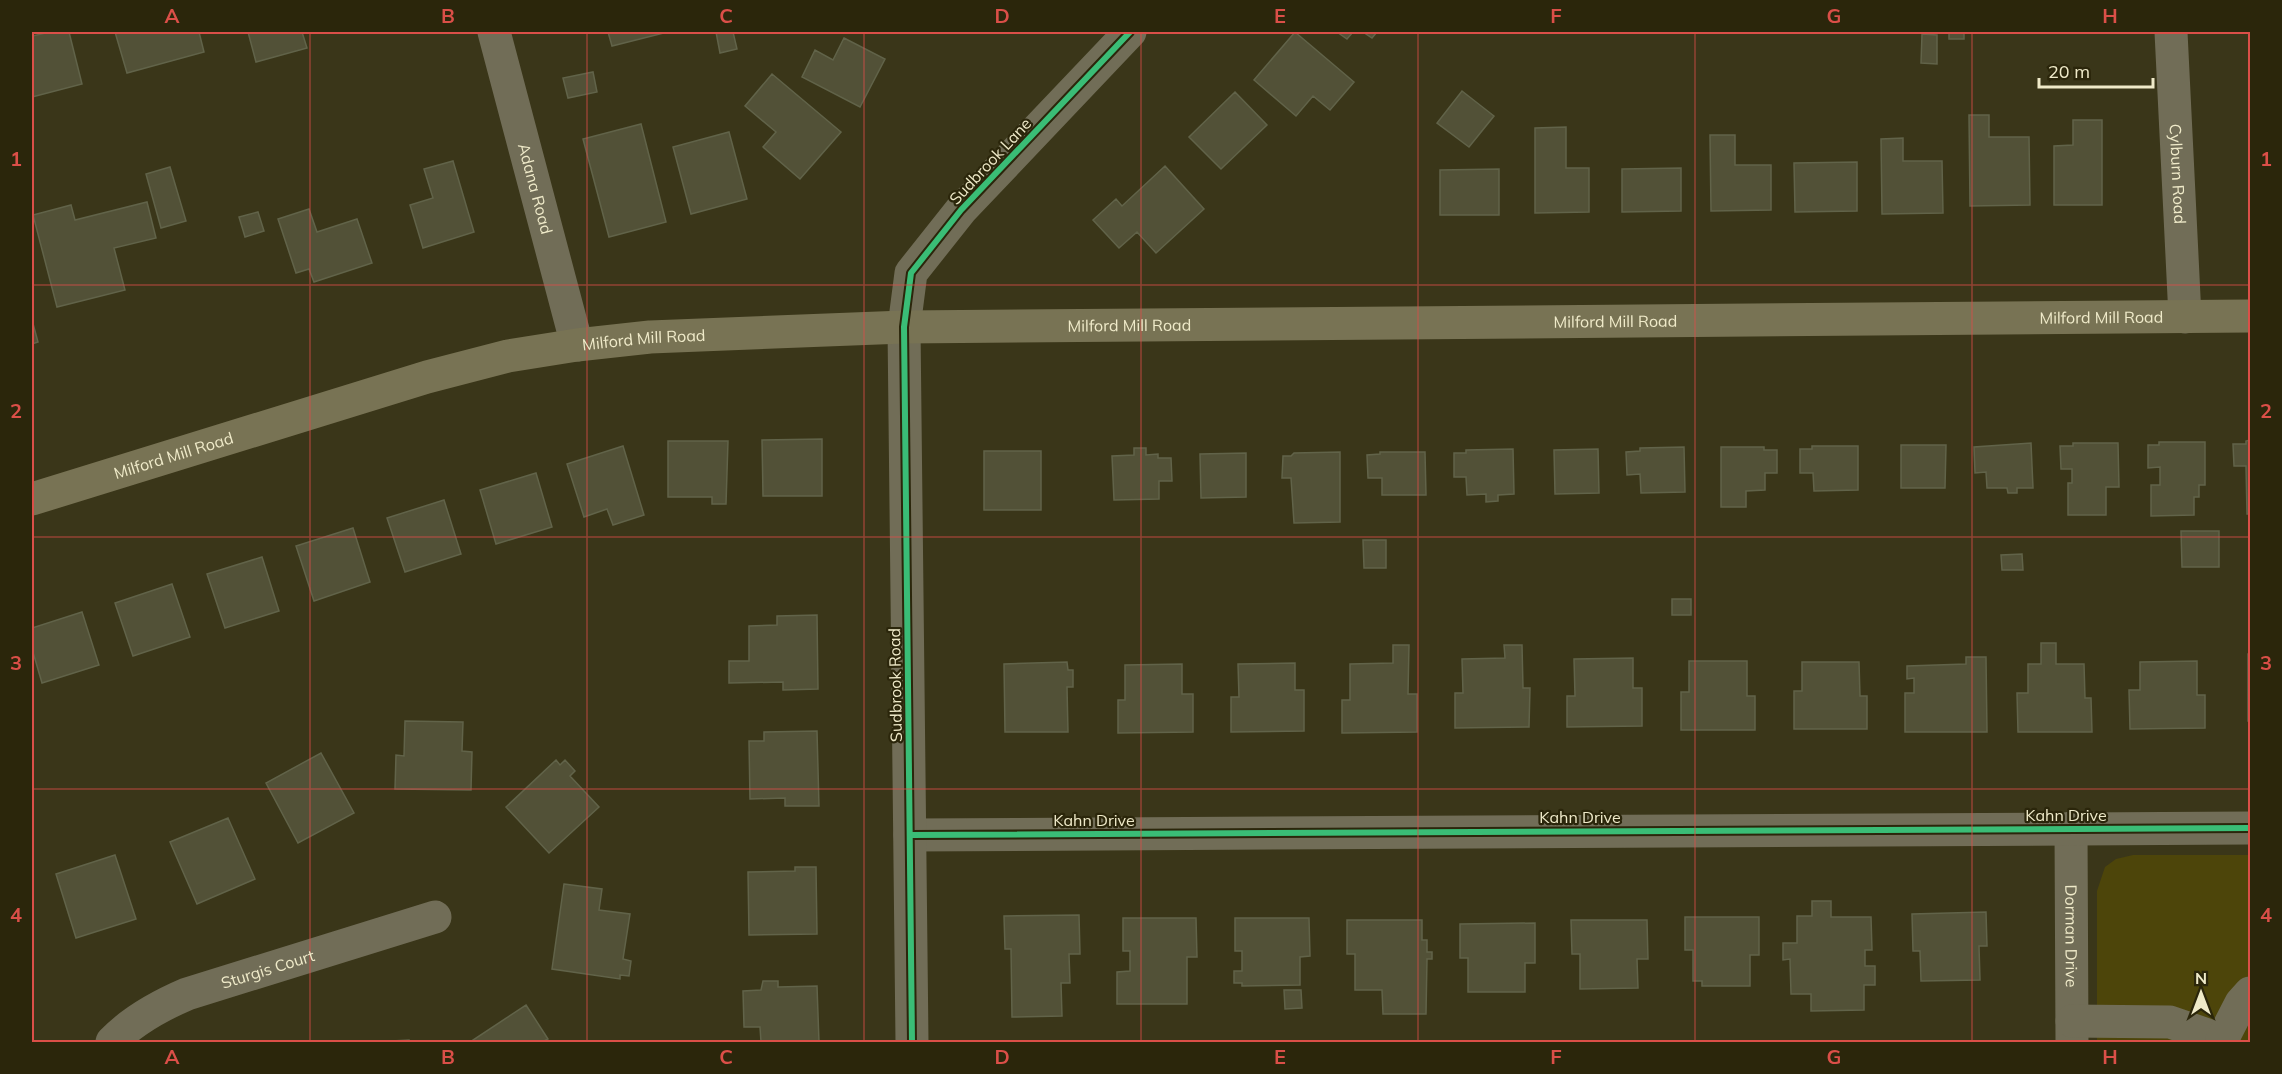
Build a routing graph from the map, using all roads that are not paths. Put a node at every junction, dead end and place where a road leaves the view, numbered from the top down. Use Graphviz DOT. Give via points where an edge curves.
graph roads {
  1 [pos="494,32"];
  2 [pos="1130,32"];
  3 [pos="2171,32"];
  4 [pos="2250,316"];
  5 [pos="2185,317"];
  6 [pos="904,327"];
  7 [pos="577,345"];
  8 [pos="32,499"];
  9 [pos="2071,828"];
  10 [pos="2250,828"];
  11 [pos="910,835"];
  12 [pos="435,917"];
  13 [pos="2250,993"];
  14 [pos="2072,1032"];
  15 [pos="2223,1041"];
  16 [pos="112,1042"];
  17 [pos="912,1042"];
  1 -- 7 [label="street, Adana Road"];
  2 -- 6 [label="street, Sudbrook Lane" via="961,210 911,273"];
  3 -- 5 [label="street, Cylburn Road"];
  4 -- 5 [label="main road, Milford Mill Road"];
  5 -- 6 [label="main road, Milford Mill Road"];
  6 -- 7 [label="main road, Milford Mill Road" via="650,337"];
  6 -- 11 [label="street, Sudbrook Road"];
  7 -- 8 [label="main road, Milford Mill Road" via="508,356 427,377"];
  9 -- 10 [label="street, Kahn Drive"];
  9 -- 11 [label="street, Kahn Drive"];
  9 -- 14 [label="street, Dorman Drive"];
  11 -- 17 [label="street, Sudbrook Road"];
  12 -- 16 [label="street, Sturgis Court" via="187,994 156,1008"];
  13 -- 15 [label="street"];
  14 -- 15 [label="street" via="2170,1022"];
}
